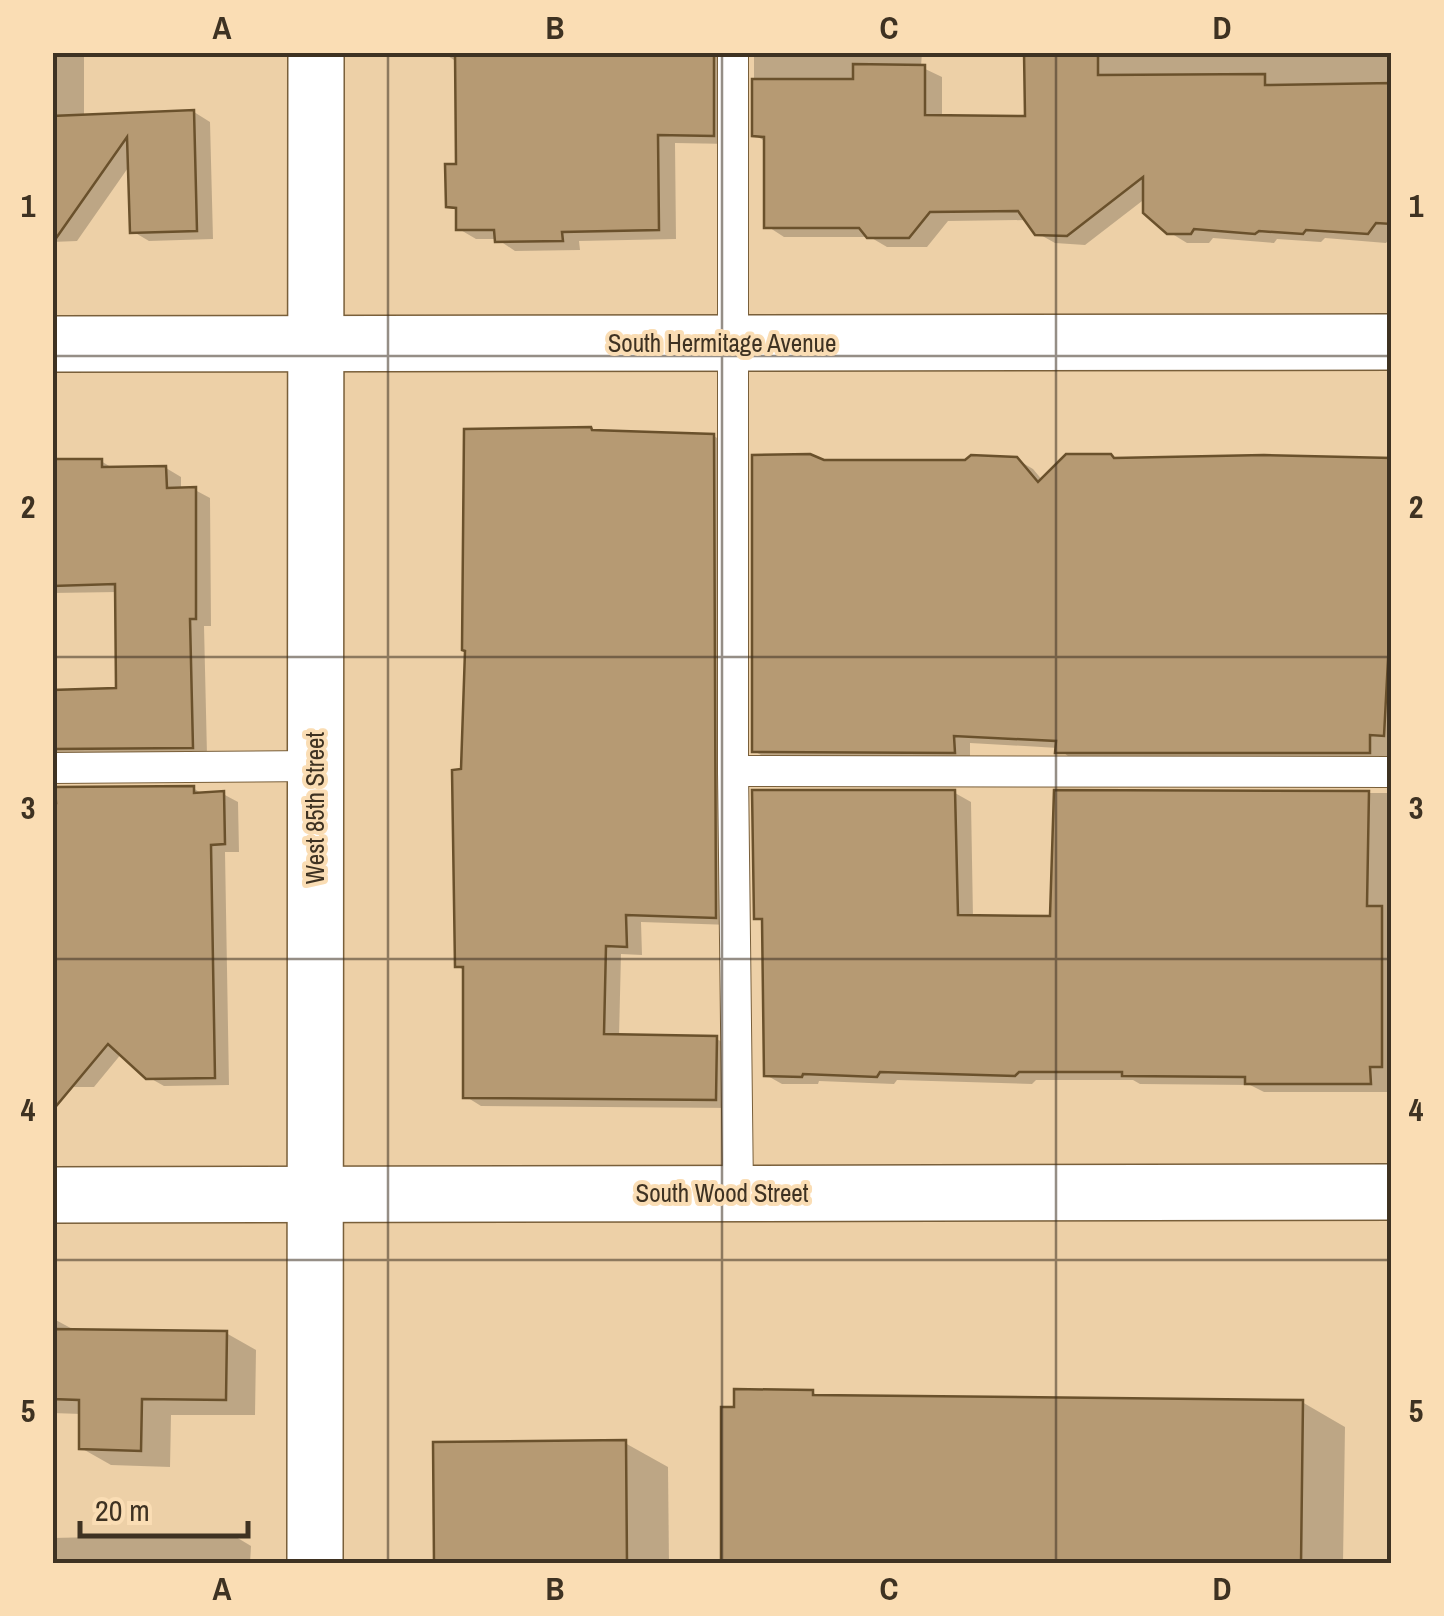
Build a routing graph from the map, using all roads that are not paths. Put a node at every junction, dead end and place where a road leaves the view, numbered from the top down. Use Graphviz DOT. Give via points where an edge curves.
graph roads {
  1 [pos="316,52"];
  2 [pos="733,52"];
  3 [pos="1392,342"];
  4 [pos="734,343"];
  5 [pos="52,344"];
  6 [pos="316,344"];
  7 [pos="315,766"];
  8 [pos="52,768"];
  9 [pos="734,771"];
  10 [pos="1392,772"];
  11 [pos="1392,1192"];
  12 [pos="738,1193"];
  13 [pos="315,1194"];
  14 [pos="52,1195"];
  15 [pos="315,1564"];
  1 -- 6 [label="street, West 85th Street"];
  2 -- 4 [label="lane"];
  3 -- 4 [label="street, South Hermitage Avenue"];
  4 -- 6 [label="street, South Hermitage Avenue"];
  4 -- 9 [label="lane"];
  5 -- 6 [label="street, South Hermitage Avenue"];
  6 -- 7 [label="street, West 85th Street"];
  7 -- 8 [label="lane"];
  7 -- 13 [label="street, West 85th Street"];
  9 -- 10 [label="lane"];
  9 -- 12 [label="lane"];
  11 -- 12 [label="street, South Wood Street"];
  12 -- 13 [label="street, South Wood Street"];
  13 -- 14 [label="street, South Wood Street"];
  13 -- 15 [label="street, West 85th Street"];
}
